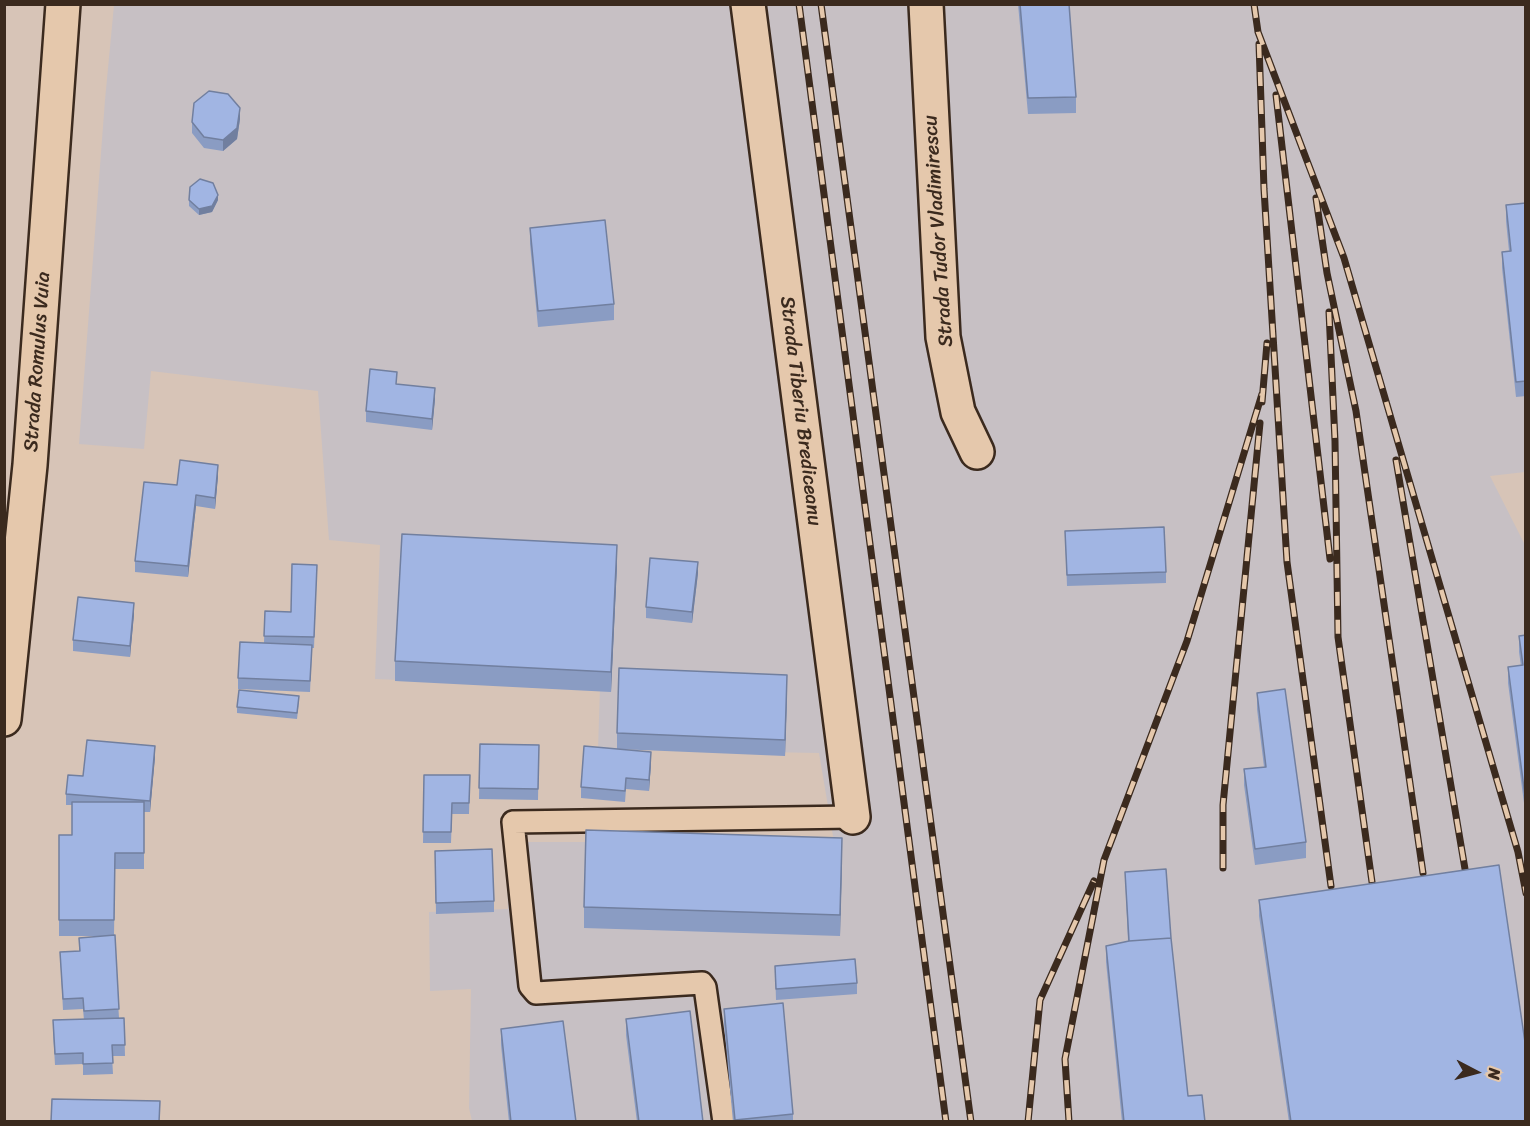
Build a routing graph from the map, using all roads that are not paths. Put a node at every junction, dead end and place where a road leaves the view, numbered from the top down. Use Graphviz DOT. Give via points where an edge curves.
graph roads {
  1 [pos="63,4"];
  2 [pos="748,4"];
  3 [pos="926,4"];
  4 [pos="977,452"];
  5 [pos="4,718"];
  6 [pos="853,817"];
  7 [pos="724,1122"];
  1 -- 5 [label="street, Strada Romulus Vuia" via="30,465"];
  2 -- 6 [label="street, Strada Tiberiu Brediceanu"];
  3 -- 4 [label="street, Strada Tudor Vladimirescu" via="943,337 958,412"];
  6 -- 7 [label="lane" via="513,822 532,990 536,993 702,983"];
}
